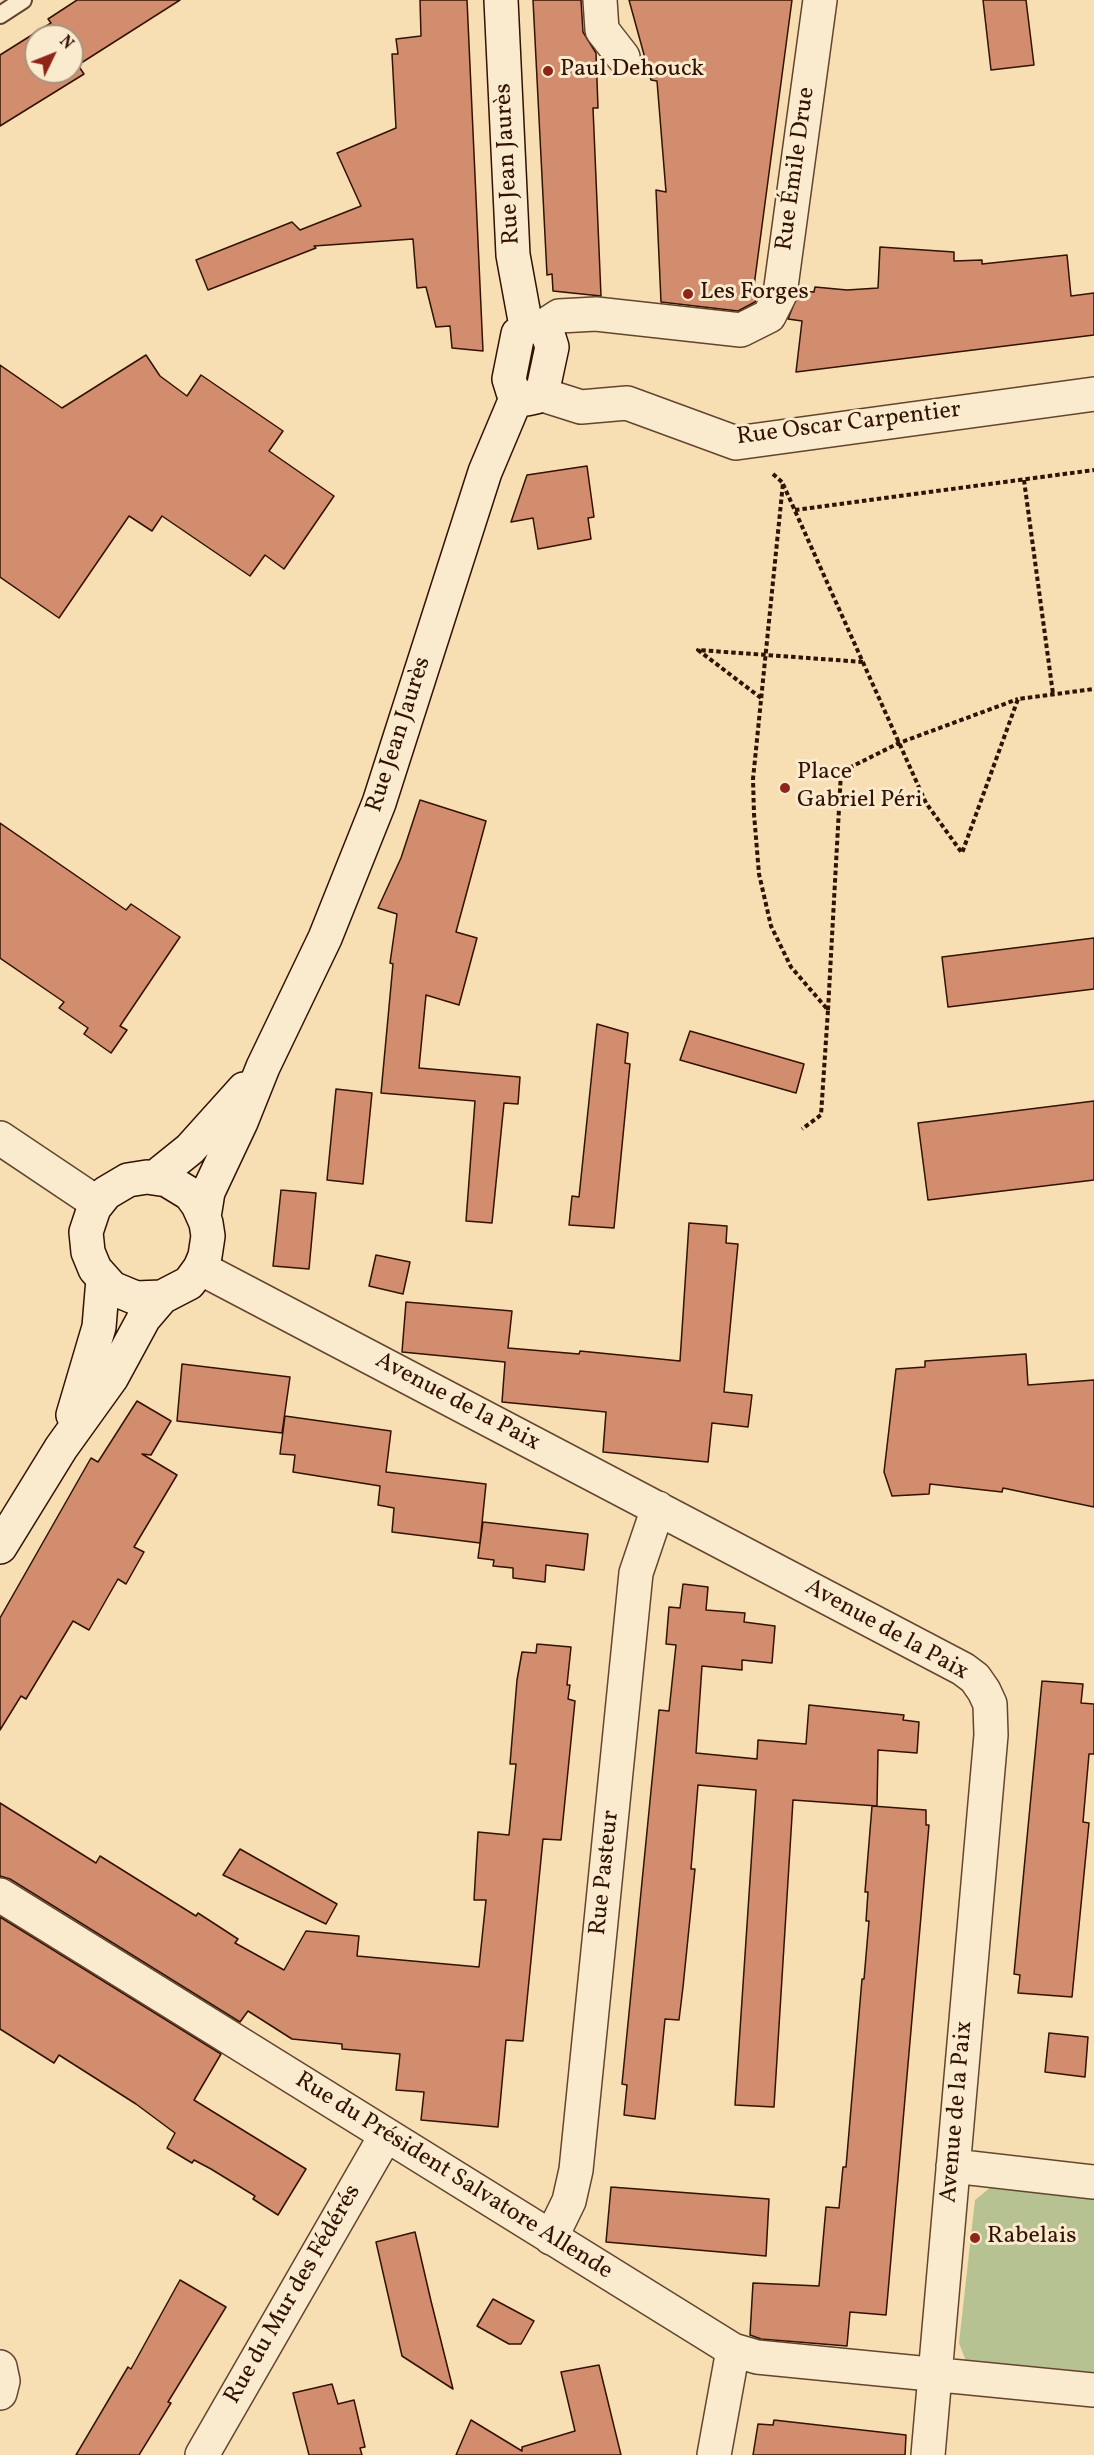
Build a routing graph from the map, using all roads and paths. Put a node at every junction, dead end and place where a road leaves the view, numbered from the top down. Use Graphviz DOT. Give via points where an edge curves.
graph roads {
  1 [pos="23,0"];
  2 [pos="501,0"];
  3 [pos="600,0"];
  4 [pos="820,0"];
  5 [pos="0,15"];
  6 [pos="623,57"];
  7 [pos="534,327"];
  8 [pos="1094,394"];
  9 [pos="529,395"];
  10 [pos="736,443"];
  11 [pos="1094,470"];
  12 [pos="1024,480"];
  13 [pos="783,483"];
  14 [pos="795,510"];
  15 [pos="766,657"];
  16 [pos="863,662"];
  17 [pos="1094,689"];
  18 [pos="1053,694"];
  19 [pos="761,698"];
  20 [pos="1018,699"];
  21 [pos="899,743"];
  22 [pos="828,1010"];
  23 [pos="263,1067"];
  24 [pos="802,1129"];
  25 [pos="0,1138"];
  26 [pos="154,1178"];
  27 [pos="97,1203"];
  28 [pos="204,1216"];
  29 [pos="200,1268"];
  30 [pos="103,1279"];
  31 [pos="162,1297"];
  32 [pos="61,1448"];
  33 [pos="658,1508"];
  34 [pos="0,1547"];
  35 [pos="0,1895"];
  36 [pos="386,2135"];
  37 [pos="953,2166"];
  38 [pos="1094,2182"];
  39 [pos="551,2238"];
  40 [pos="733,2350"];
  41 [pos="0,2367"];
  42 [pos="935,2376"];
  43 [pos="1094,2390"];
  44 [pos="0,2393"];
  45 [pos="202,2455"];
  46 [pos="714,2455"];
  47 [pos="928,2455"];
  1 -- 5 [label="lane"];
  2 -- 7 [label="street, Rue Jean Jaurès" via="513,255"];
  3 -- 6 [label="street" via="602,30"];
  4 -- 7 [label="street, Rue Émile Drue" via="780,294 769,316 741,330 596,314 559,316"];
  7 -- 9 [label="street" via="519,334 509,379 510,388"];
  8 -- 10 [label="street, Rue Oscar Carpentier"];
  9 -- 10 [label="street, Rue Oscar Carpentier" via="581,406 627,403"];
  9 -- 23 [label="street, Rue Jean Jaurès" via="485,472 378,803 321,946"];
  10 -- 13 [label="path"];
  11 -- 12 [label="path"];
  12 -- 14 [label="path"];
  12 -- 18 [label="path"];
  13 -- 14 [label="path"];
  13 -- 15 [label="path"];
  14 -- 16 [label="path"];
  15 -- 16 [label="path"];
  15 -- 19 [label="path"];
  15 -- 19 [label="path" via="698,650"];
  16 -- 21 [label="path"];
  17 -- 18 [label="path"];
  18 -- 20 [label="path"];
  19 -- 22 [label="path" via="753,779 759,874 779,946 791,967"];
  20 -- 21 [label="path"];
  20 -- 21 [label="path" via="962,853 926,803"];
  21 -- 22 [label="path" via="841,772"];
  22 -- 24 [label="path" via="821,1114"];
  23 -- 26 [label="street, Rue Jean Jaurès" via="207,1132"];
  23 -- 28 [label="street, Rue Jean Jaurès" via="208,1192"];
  25 -- 27 [label="street"];
  26 -- 27 [label="street, Rue Jean Jaurès" via="122,1182"];
  26 -- 28 [label="street, Rue Jean Jaurès" via="184,1190"];
  27 -- 30 [label="street, Rue Jean Jaurès" via="87,1226 87,1245 92,1263"];
  28 -- 29 [label="street, Rue Jean Jaurès" via="208,1243"];
  29 -- 31 [label="street, Rue Jean Jaurès" via="184,1287"];
  29 -- 33 [label="street, Avenue de la Paix"];
  30 -- 31 [label="street, Rue Jean Jaurès" via="129,1296"];
  30 -- 32 [label="street, Rue Jean Jaurès" via="95,1344"];
  31 -- 32 [label="street, Rue Jean Jaurès" via="144,1318 112,1377"];
  32 -- 34 [label="street, Rue Jean Jaurès"];
  33 -- 37 [label="street, Avenue de la Paix" via="963,1669 984,1691 991,1710 991,1735"];
  33 -- 39 [label="street, Rue Pasteur" via="636,1573 575,2178"];
  35 -- 36 [label="street, Rue du Président Salvatore Allende"];
  36 -- 39 [label="street, Rue du Président Salvatore Allende"];
  36 -- 45 [label="street, Rue du Mur des Fédérés"];
  37 -- 38 [label="street"];
  37 -- 42 [label="street, Avenue de la Paix"];
  39 -- 40 [label="street, Rue du Président Salvatore Allende"];
  40 -- 42 [label="street, Rue du Président Salvatore Allende" via="757,2357"];
  40 -- 46 [label="street"];
  41 -- 44 [label="street"];
  42 -- 43 [label="street, Rue du Président Salvatore Allende"];
  42 -- 47 [label="street, Avenue de la Paix"];
}
